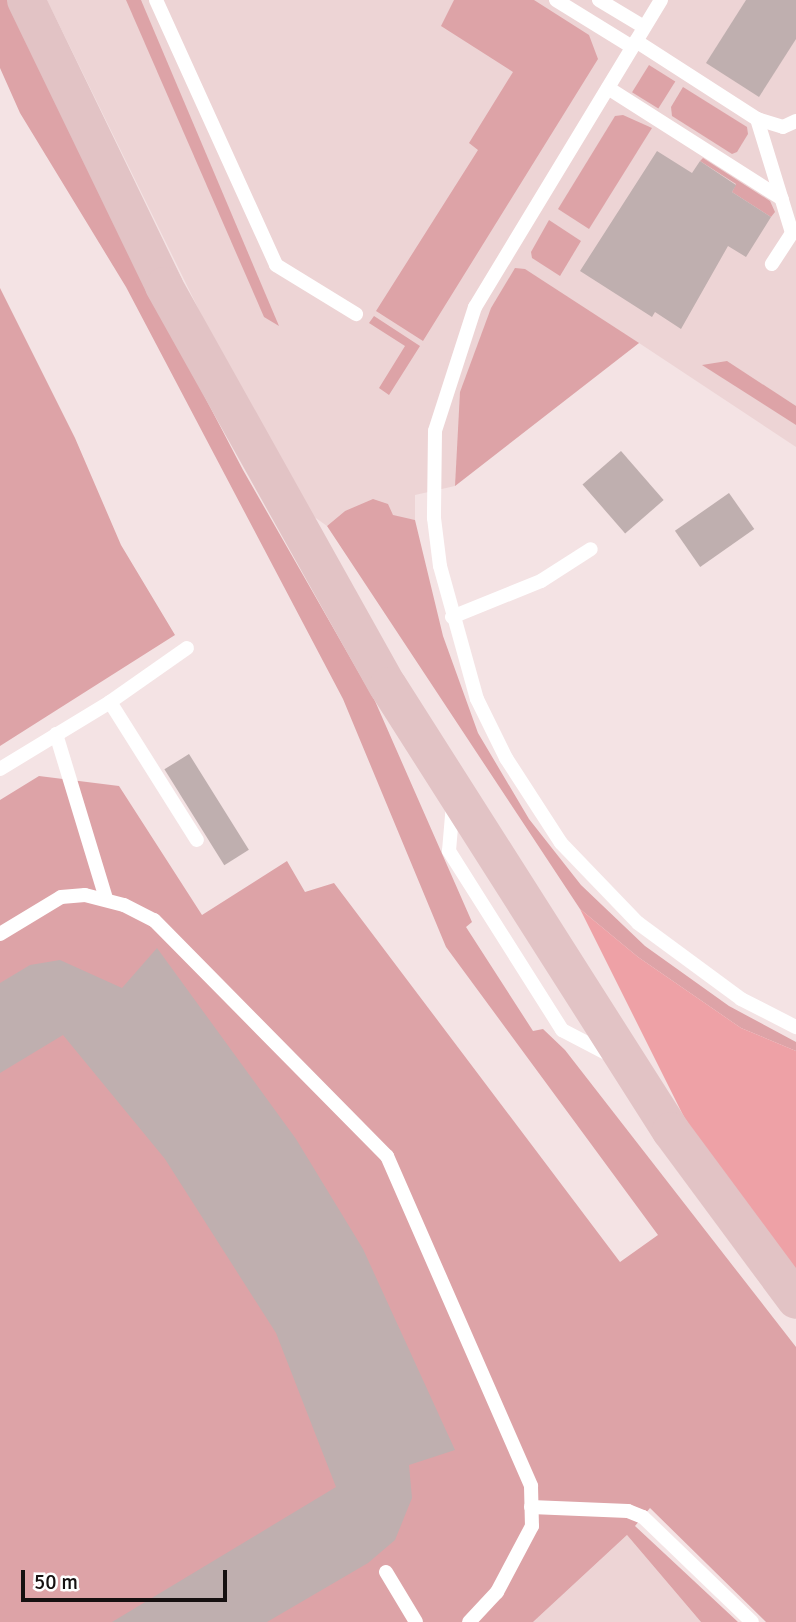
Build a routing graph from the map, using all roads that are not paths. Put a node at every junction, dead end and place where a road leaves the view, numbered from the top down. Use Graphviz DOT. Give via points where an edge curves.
graph roads {
  1 [pos="26,0"];
  2 [pos="156,0"];
  3 [pos="556,0"];
  4 [pos="599,0"];
  5 [pos="661,0"];
  6 [pos="644,27"];
  7 [pos="634,44"];
  8 [pos="608,88"];
  9 [pos="757,119"];
  10 [pos="796,121"];
  11 [pos="782,199"];
  12 [pos="772,264"];
  13 [pos="356,314"];
  14 [pos="591,549"];
  15 [pos="452,617"];
  16 [pos="187,648"];
  17 [pos="110,702"];
  18 [pos="56,734"];
  19 [pos="0,769"];
  20 [pos="197,841"];
  21 [pos="106,899"];
  22 [pos="0,934"];
  23 [pos="796,1027"];
  24 [pos="796,1300"];
  25 [pos="531,1507"];
  26 [pos="386,1572"];
  27 [pos="416,1622"];
  28 [pos="469,1622"];
  29 [pos="752,1622"];
  1 -- 24 [label="main road" via="164,286 388,686 671,1131"];
  2 -- 13 [label="lane" via="276,265"];
  3 -- 7 [label="lane"];
  4 -- 6 [label="lane"];
  5 -- 6 [label="lane"];
  6 -- 7 [label="lane"];
  7 -- 8 [label="lane"];
  7 -- 9 [label="lane"];
  8 -- 11 [label="lane"];
  8 -- 15 [label="lane" via="475,307 435,431 434,518"];
  9 -- 10 [label="lane" via="783,127"];
  9 -- 11 [label="lane"];
  11 -- 12 [label="lane" via="792,233"];
  14 -- 15 [label="lane" via="541,581"];
  15 -- 23 [label="lane" via="477,699 506,758 561,843 638,923 741,999"];
  16 -- 17 [label="lane"];
  17 -- 18 [label="lane"];
  17 -- 20 [label="lane"];
  18 -- 19 [label="lane"];
  18 -- 21 [label="lane"];
  21 -- 22 [label="lane" via="61,897"];
  21 -- 25 [label="lane" via="154,920 387,1156 531,1486"];
  25 -- 28 [label="lane" via="532,1526 497,1592"];
  25 -- 29 [label="lane" via="628,1511 643,1517"];
  26 -- 27 [label="lane"];
}
